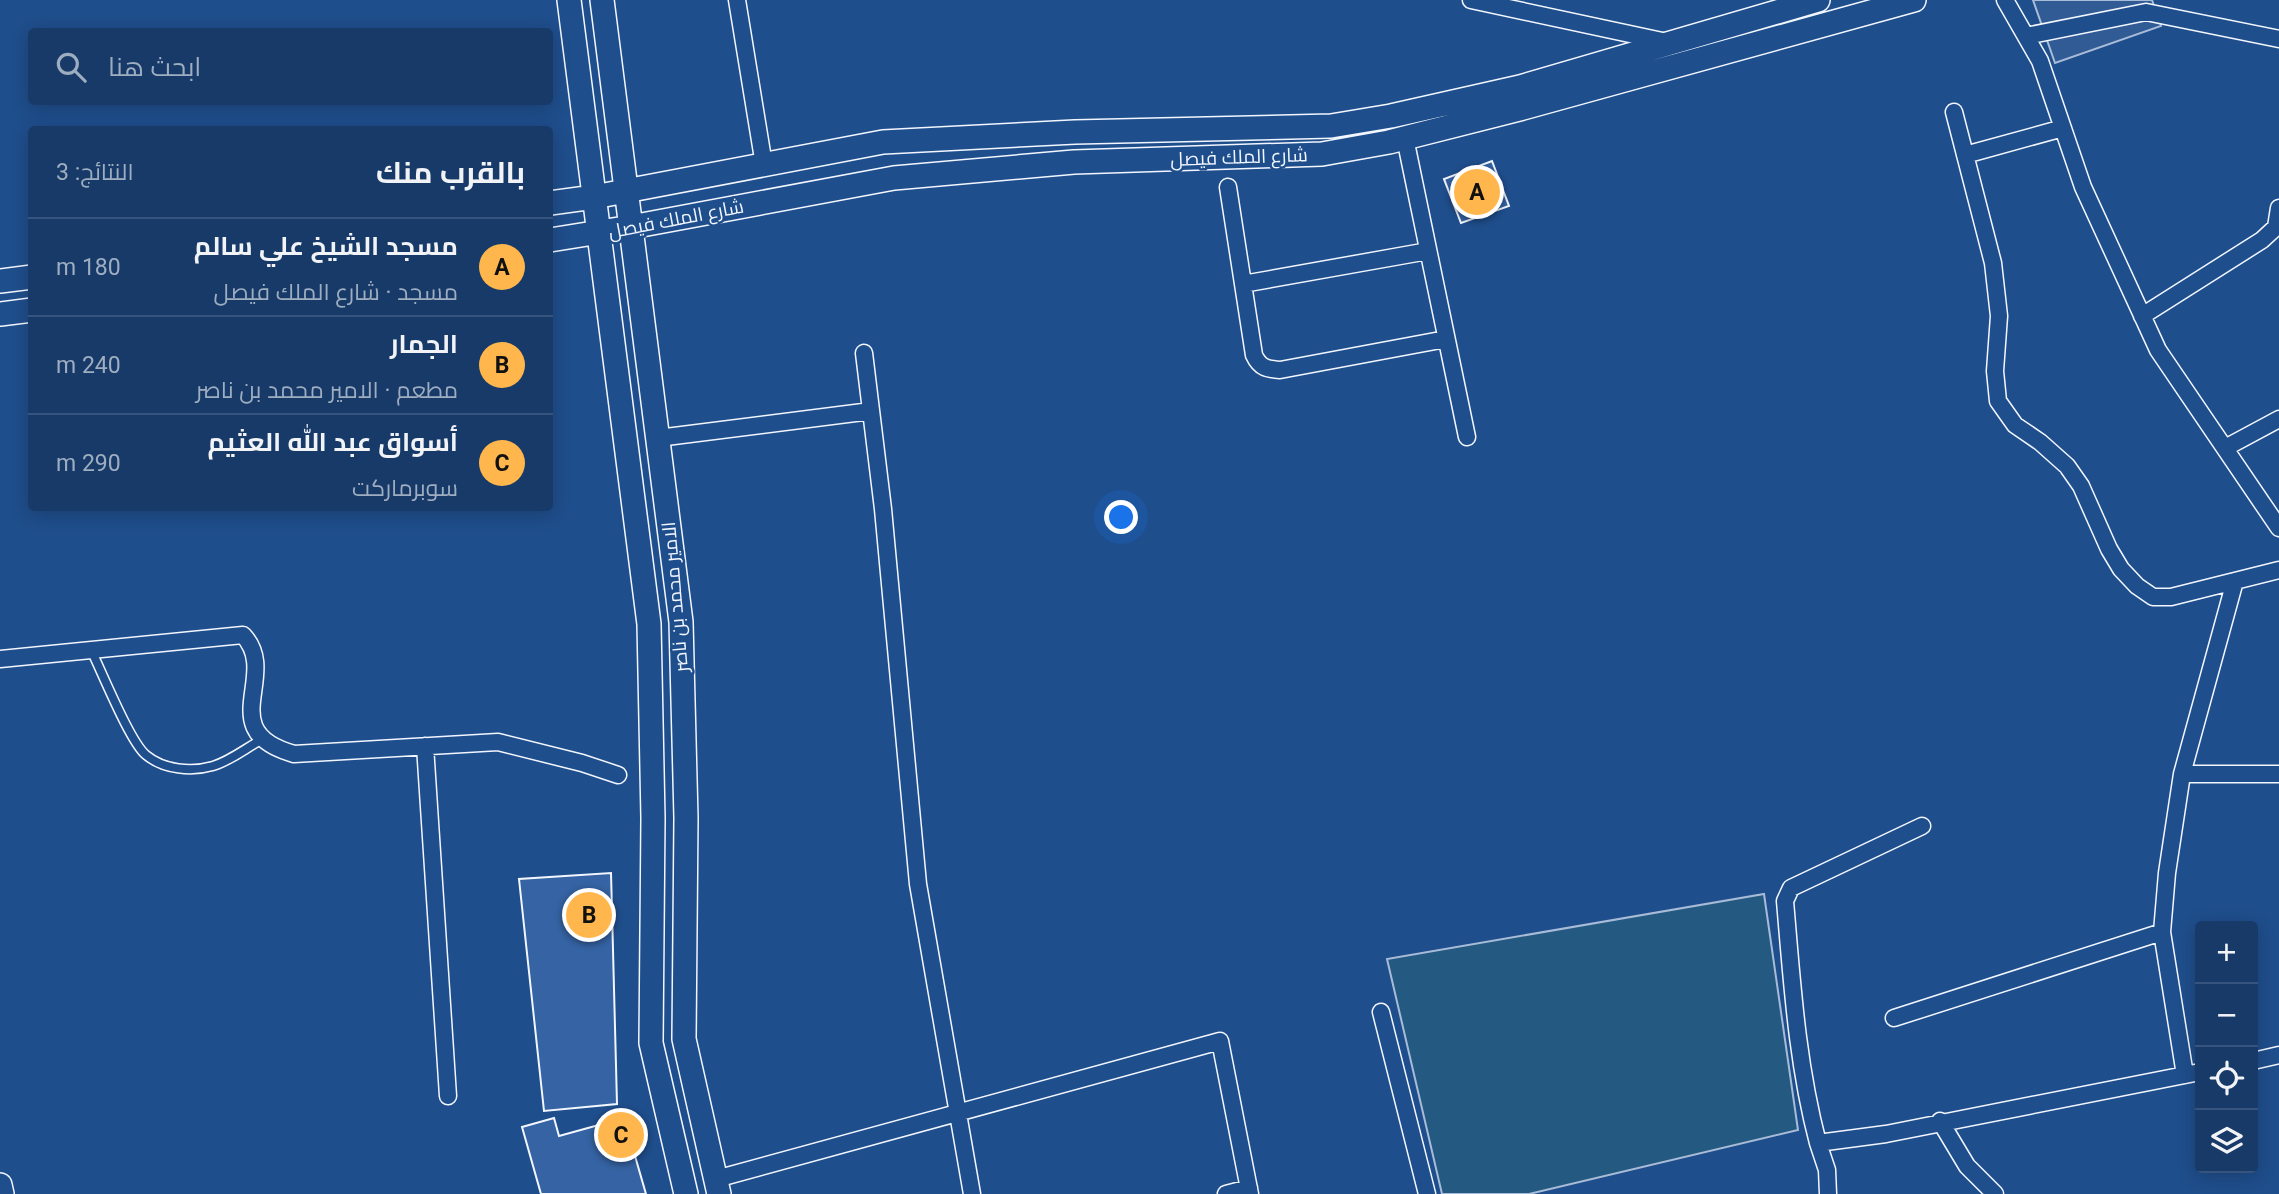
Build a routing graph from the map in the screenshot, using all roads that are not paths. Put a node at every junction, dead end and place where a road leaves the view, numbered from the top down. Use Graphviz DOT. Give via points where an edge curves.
graph roads {
  1 [pos="569,0"];
  2 [pos="602,0"];
  3 [pos="737,0"];
  4 [pos="1471,0"];
  5 [pos="1818,0"];
  6 [pos="1914,0"];
  7 [pos="2005,0"];
  8 [pos="2026,36"];
  9 [pos="2279,39"];
  10 [pos="1671,43"];
  11 [pos="1954,112"];
  12 [pos="2063,128"];
  13 [pos="1405,138"];
  14 [pos="1965,155"];
  15 [pos="764,165"];
  16 [pos="1228,187"];
  17 [pos="626,191"];
  18 [pos="594,197"];
  19 [pos="553,203"];
  20 [pos="2279,208"];
  21 [pos="631,227"];
  22 [pos="598,233"];
  23 [pos="553,240"];
  24 [pos="1429,251"];
  25 [pos="28,278"];
  26 [pos="0,281"];
  27 [pos="1243,284"];
  28 [pos="28,310"];
  29 [pos="0,314"];
  30 [pos="2142,316"];
  31 [pos="1446,338"];
  32 [pos="864,353"];
  33 [pos="871,411"];
  34 [pos="2279,419"];
  35 [pos="1467,437"];
  36 [pos="657,438"];
  37 [pos="2225,448"];
  38 [pos="2279,528"];
  39 [pos="2279,570"];
  40 [pos="2235,581"];
  41 [pos="91,650"];
  42 [pos="0,659"];
  43 [pos="261,740"];
  44 [pos="425,746"];
  45 [pos="2182,774"];
  46 [pos="2279,774"];
  47 [pos="618,775"];
  48 [pos="1922,825"];
  49 [pos="2162,932"];
  50 [pos="1381,1012"];
  51 [pos="1894,1018"];
  52 [pos="2279,1055"];
  53 [pos="2258,1060"];
  54 [pos="2193,1073"];
  55 [pos="448,1096"];
  56 [pos="957,1113"];
  57 [pos="1940,1121"];
  58 [pos="1818,1143"];
  59 [pos="0,1185"];
  60 [pos="718,1186"];
  61 [pos="1249,1191"];
  62 [pos="2,1194"];
  63 [pos="686,1194"];
  64 [pos="972,1194"];
  65 [pos="1226,1194"];
  66 [pos="1427,1194"];
  67 [pos="1828,1194"];
  68 [pos="1995,1194"];
  1 -- 18 [label="street, الامير محمد بن ناصر"];
  2 -- 17 [label="street, الامير محمد بن ناصر"];
  3 -- 15 [label="street"];
  4 -- 10 [label="street"];
  5 -- 10 [label="street, شارع الملك فيصل"];
  6 -- 13 [label="street, شارع الملك فيصل"];
  7 -- 8 [label="street"];
  8 -- 9 [label="street" via="2147,12"];
  8 -- 12 [label="street" via="2040,61"];
  10 -- 15 [label="street, شارع الملك فيصل" via="1520,87 1331,126 883,142"];
  11 -- 14 [label="street"];
  12 -- 14 [label="street"];
  12 -- 30 [label="street" via="2083,187"];
  13 -- 21 [label="street, شارع الملك فيصل" via="1322,154 1074,162 894,178"];
  13 -- 24 [label="street"];
  14 -- 40 [label="street" via="1993,263 1998,401 2015,425 2067,466 2109,549 2137,586 2153,597 2171,597"];
  15 -- 17 [label="street, شارع الملك فيصل"];
  16 -- 27 [label="street"];
  17 -- 18 [label="street, شارع الملك فيصل"];
  17 -- 21 [label="street, الامير محمد بن ناصر"];
  18 -- 19 [label="street, شارع الملك فيصل"];
  18 -- 22 [label="street, الامير محمد بن ناصر"];
  20 -- 30 [label="street" via="2276,227 2262,240"];
  21 -- 22 [label="street, شارع الملك فيصل"];
  21 -- 36 [label="street, الامير محمد بن ناصر"];
  22 -- 23 [label="street, شارع الملك فيصل"];
  22 -- 63 [label="street, الامير محمد بن ناصر" via="649,624 651,1043"];
  24 -- 27 [label="street"];
  24 -- 31 [label="street"];
  25 -- 26 [label="street"];
  27 -- 31 [label="street" via="1254,355 1267,369"];
  28 -- 29 [label="street"];
  30 -- 37 [label="street" via="2158,350"];
  31 -- 35 [label="street"];
  32 -- 33 [label="street"];
  33 -- 36 [label="street"];
  33 -- 56 [label="street" via="918,884"];
  34 -- 37 [label="street"];
  36 -- 60 [label="street, الامير محمد بن ناصر" via="681,622 686,818 684,1039"];
  37 -- 38 [label="street"];
  39 -- 40 [label="street"];
  40 -- 45 [label="street"];
  41 -- 42 [label="street"];
  41 -- 43 [label="lane" via="134,739 145,754 164,766 193,769 215,765"];
  41 -- 43 [label="street" via="243,635 252,645 252,726"];
  43 -- 44 [label="street" via="294,754"];
  44 -- 47 [label="street" via="498,742"];
  44 -- 55 [label="street"];
  45 -- 46 [label="street"];
  45 -- 49 [label="street"];
  48 -- 58 [label="street" via="1791,888 1787,894 1796,1018"];
  49 -- 51 [label="street"];
  49 -- 54 [label="street"];
  50 -- 66 [label="street"];
  52 -- 53 [label="street"];
  54 -- 57 [label="street"];
  56 -- 60 [label="street"];
  56 -- 61 [label="street" via="1220,1041"];
  56 -- 64 [label="street"];
  57 -- 58 [label="street"];
  57 -- 68 [label="street" via="1967,1166"];
  58 -- 67 [label="street"];
  59 -- 62 [label="street"];
  61 -- 65 [label="street"];
}
